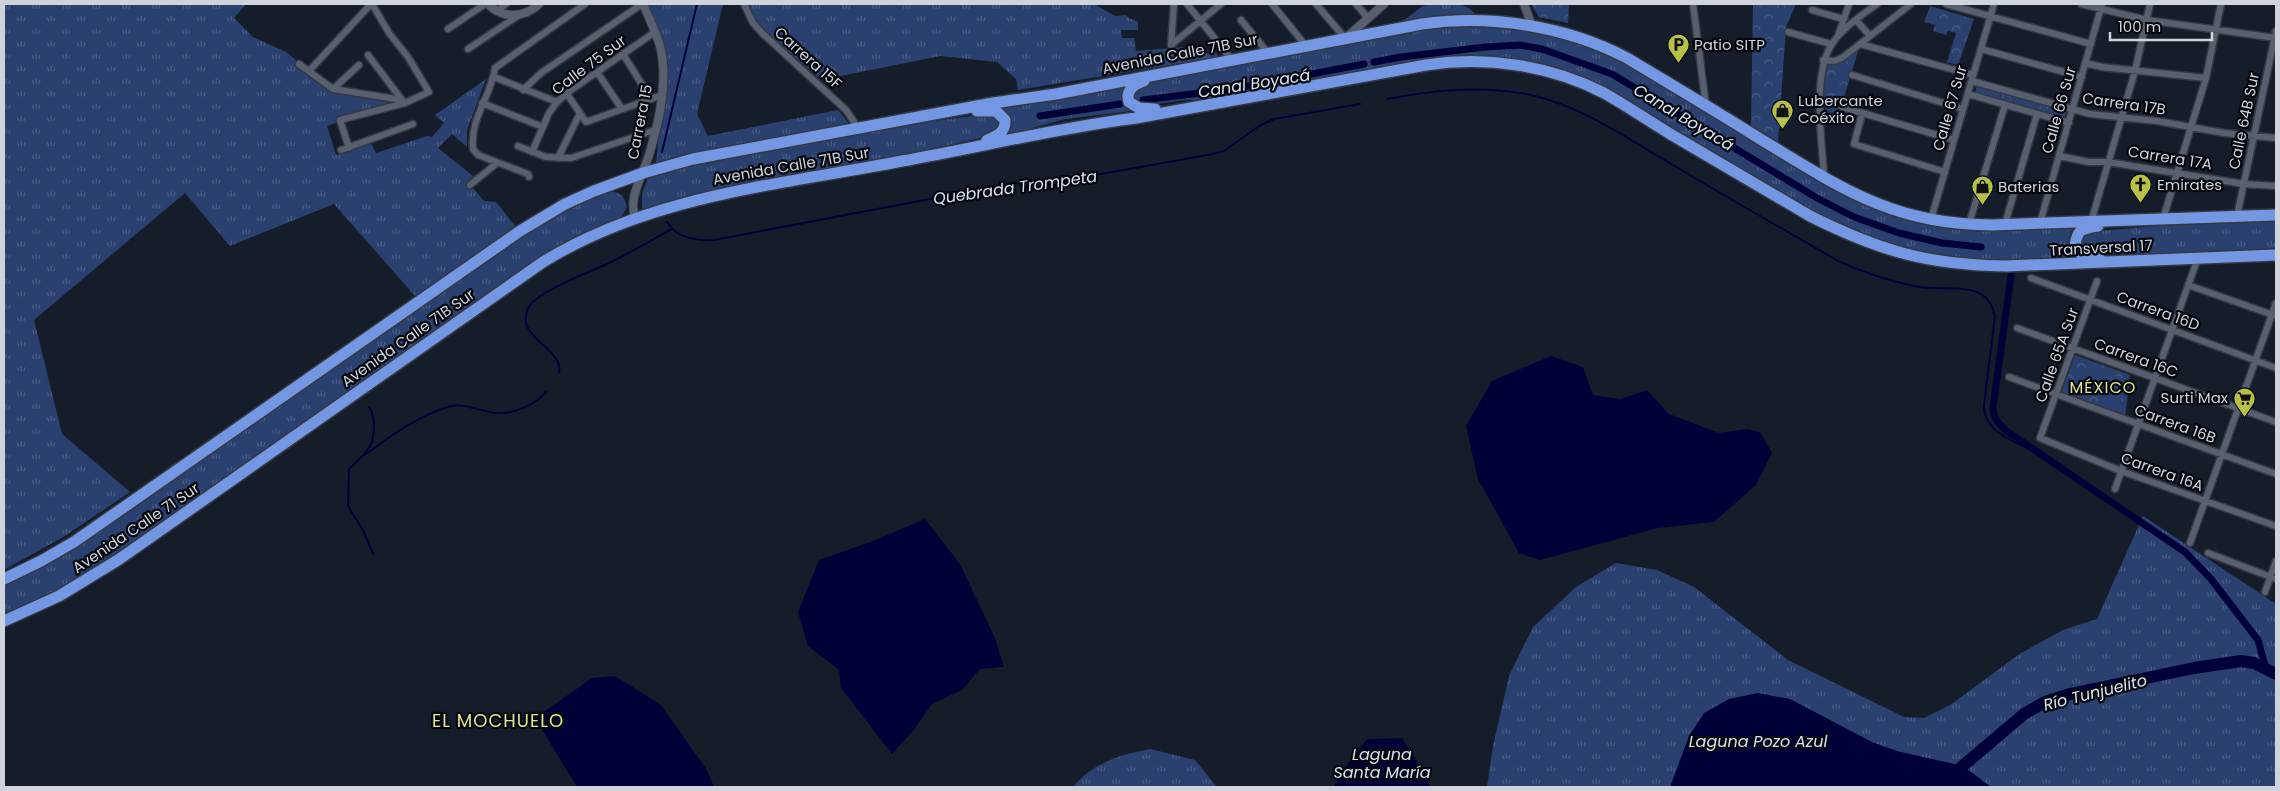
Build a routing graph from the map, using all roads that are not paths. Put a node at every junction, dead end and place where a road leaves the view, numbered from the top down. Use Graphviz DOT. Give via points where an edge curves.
graph roads {
  1 [pos="372,4"];
  2 [pos="487,4"];
  3 [pos="506,4"];
  4 [pos="539,4"];
  5 [pos="584,4"];
  6 [pos="642,4"];
  7 [pos="744,4"];
  8 [pos="1174,4"];
  9 [pos="1187,4"];
  10 [pos="1220,4"];
  11 [pos="1272,4"];
  12 [pos="1316,4"];
  13 [pos="1356,4"];
  14 [pos="1384,4"];
  15 [pos="1524,4"];
  16 [pos="1693,4"];
  17 [pos="1849,4"];
  18 [pos="1878,4"];
  19 [pos="1911,4"];
  20 [pos="1951,4"];
  21 [pos="1994,4"];
  22 [pos="2082,4"];
  23 [pos="2150,4"];
  24 [pos="2221,4"];
  25 [pos="2101,6"];
  26 [pos="1812,10"];
  27 [pos="497,11"];
  28 [pos="520,14"];
  29 [pos="1990,17"];
  30 [pos="1368,18"];
  31 [pos="1843,19"];
  32 [pos="1240,20"];
  33 [pos="1856,20"];
  34 [pos="2147,20"];
  35 [pos="1200,21"];
  36 [pos="1532,26"];
  37 [pos="448,29"];
  38 [pos="2216,30"];
  39 [pos="2276,31"];
  40 [pos="655,32"];
  41 [pos="1788,32"];
  42 [pos="1870,36"];
  43 [pos="1837,37"];
  44 [pos="1346,38"];
  45 [pos="2276,38"];
  46 [pos="1832,44"];
  47 [pos="1860,44"];
  48 [pos="2091,44"];
  49 [pos="1306,46"];
  50 [pos="468,49"];
  51 [pos="1981,49"];
  52 [pos="1268,53"];
  53 [pos="368,54"];
  54 [pos="623,54"];
  55 [pos="1232,60"];
  56 [pos="1824,60"];
  57 [pos="2086,63"];
  58 [pos="300,64"];
  59 [pos="359,65"];
  60 [pos="1179,70"];
  61 [pos="309,71"];
  62 [pos="2135,71"];
  63 [pos="597,72"];
  64 [pos="1852,74"];
  65 [pos="1373,75"];
  66 [pos="2082,76"];
  67 [pos="494,77"];
  68 [pos="1972,78"];
  69 [pos="2206,78"];
  70 [pos="333,89"];
  71 [pos="523,90"];
  72 [pos="566,94"];
  73 [pos="1968,94"];
  74 [pos="662,95"];
  75 [pos="651,99"];
  76 [pos="403,102"];
  77 [pos="558,102"];
  78 [pos="482,103"];
  79 [pos="2005,105"];
  80 [pos="1706,106"];
  81 [pos="1842,107"];
  82 [pos="1187,108"];
  83 [pos="622,109"];
  84 [pos="1963,109"];
  85 [pos="2072,110"];
  86 [pos="580,113"];
  87 [pos="944,113"];
  88 [pos="1862,114"];
  89 [pos="2037,114"];
  90 [pos="2122,116"];
  91 [pos="2069,123"];
  92 [pos="413,124"];
  93 [pos="543,127"];
  94 [pos="2191,127"];
  95 [pos="858,128"];
  96 [pos="656,130"];
  97 [pos="2254,136"];
  98 [pos="2276,138"];
  99 [pos="1954,140"];
  100 [pos="518,146"];
  101 [pos="349,148"];
  102 [pos="341,150"];
  103 [pos="532,152"];
  104 [pos="944,153"];
  105 [pos="2059,156"];
  106 [pos="558,158"];
  107 [pos="2108,162"];
  108 [pos="497,163"];
  109 [pos="1944,172"];
  110 [pos="2177,172"];
  111 [pos="643,173"];
  112 [pos="529,177"];
  113 [pos="1824,178"];
  114 [pos="2244,184"];
  115 [pos="470,185"];
  116 [pos="2276,186"];
  117 [pos="2276,215"];
  118 [pos="2237,216"];
  119 [pos="635,217"];
  120 [pos="2163,219"];
  121 [pos="1931,220"];
  122 [pos="2091,222"];
  123 [pos="2111,222"];
  124 [pos="2040,223"];
  125 [pos="1969,224"];
  126 [pos="2005,224"];
  127 [pos="2276,255"];
  128 [pos="2198,258"];
  129 [pos="2120,262"];
  130 [pos="2031,278"];
  131 [pos="2097,281"];
  132 [pos="2188,285"];
  133 [pos="2090,300"];
  134 [pos="2276,303"];
  135 [pos="2274,315"];
  136 [pos="2017,328"];
  137 [pos="2172,330"];
  138 [pos="2072,348"];
  139 [pos="2255,360"];
  140 [pos="2276,368"];
  141 [pos="2009,377"];
  142 [pos="2155,378"];
  143 [pos="2055,395"];
  144 [pos="2238,409"];
  145 [pos="258,413"];
  146 [pos="2276,422"];
  147 [pos="2138,424"];
  148 [pos="2040,438"];
  149 [pos="278,448"];
  150 [pos="2222,454"];
  151 [pos="2121,471"];
  152 [pos="2276,474"];
  153 [pos="2115,489"];
  154 [pos="2205,501"];
  155 [pos="2276,526"];
  156 [pos="2190,543"];
  157 [pos="2208,553"];
  158 [pos="2276,561"];
  159 [pos="2273,578"];
  160 [pos="4,579"];
  161 [pos="2265,592"];
  162 [pos="4,621"];
  1 -- 61 [label="street"];
  1 -- 76 [label="street" via="429,92"];
  2 -- 27 [label="street"];
  2 -- 37 [label="street"];
  3 -- 27 [label="street"];
  4 -- 28 [label="street"];
  5 -- 67 [label="street" via="495,68"];
  6 -- 40 [label="street, Carrera 15"];
  6 -- 71 [label="street" via="541,73"];
  7 -- 95 [label="street, Carrera 15F" via="762,33 846,110"];
  8 -- 35 [label="street" via="1171,45"];
  9 -- 35 [label="street"];
  10 -- 35 [label="street"];
  11 -- 49 [label="street"];
  12 -- 44 [label="street"];
  13 -- 30 [label="street"];
  14 -- 30 [label="street"];
  15 -- 36 [label="street"];
  16 -- 80 [label="street"];
  17 -- 31 [label="street"];
  18 -- 33 [label="street"];
  19 -- 42 [label="street"];
  20 -- 29 [label="street"];
  21 -- 29 [label="street, Calle 67 Sur"];
  22 -- 25 [label="street"];
  23 -- 34 [label="street"];
  24 -- 38 [label="street"];
  25 -- 34 [label="street"];
  25 -- 48 [label="street, Calle 66 Sur"];
  26 -- 31 [label="street"];
  27 -- 28 [label="street"];
  28 -- 50 [label="street"];
  29 -- 48 [label="street"];
  29 -- 51 [label="street, Calle 67 Sur"];
  30 -- 44 [label="street"];
  31 -- 43 [label="street"];
  32 -- 52 [label="street"];
  33 -- 42 [label="street"];
  33 -- 43 [label="street"];
  34 -- 38 [label="street"];
  34 -- 62 [label="street"];
  35 -- 55 [label="street"];
  36 -- 44 [label="highway, Avenida Calle 71B Sur" via="1446,21"];
  36 -- 80 [label="highway, Avenida Calle 71B Sur" via="1606,48"];
  38 -- 45 [label="street"];
  38 -- 69 [label="street"];
  39 -- 45 [label="street, Calle 64B Sur"];
  40 -- 54 [label="street, Calle 75 Sur"];
  40 -- 74 [label="street, Carrera 15" via="662,57"];
  41 -- 46 [label="street"];
  42 -- 47 [label="street"];
  43 -- 46 [label="street"];
  44 -- 49 [label="highway, Avenida Calle 71B Sur"];
  45 -- 97 [label="street, Calle 64B Sur"];
  46 -- 56 [label="street"];
  47 -- 56 [label="street" via="1838,60"];
  47 -- 68 [label="street, Carrera 17B"];
  48 -- 57 [label="street, Calle 66 Sur"];
  49 -- 52 [label="highway, Avenida Calle 71B Sur"];
  51 -- 66 [label="street"];
  51 -- 68 [label="street, Calle 67 Sur"];
  52 -- 55 [label="highway, Avenida Calle 71B Sur"];
  53 -- 76 [label="street"];
  54 -- 63 [label="street, Calle 75 Sur"];
  54 -- 75 [label="street"];
  55 -- 60 [label="highway, Avenida Calle 71B Sur"];
  56 -- 113 [label="street" via="1820,88"];
  57 -- 62 [label="street"];
  57 -- 66 [label="street, Calle 66 Sur"];
  58 -- 61 [label="street"];
  59 -- 70 [label="street"];
  60 -- 82 [label="highway" via="1140,82 1132,87 1128,98 1138,108"];
  60 -- 87 [label="highway, Avenida Calle 71B Sur"];
  61 -- 70 [label="street"];
  62 -- 69 [label="street"];
  62 -- 90 [label="street"];
  63 -- 72 [label="street, Calle 75 Sur"];
  63 -- 83 [label="street"];
  64 -- 84 [label="street"];
  65 -- 82 [label="highway, Avenida Calle 71B Sur"];
  65 -- 129 [label="highway, Transversal 17" via="1437,63 1519,65 1569,78 1618,101 1810,216 1880,248 1927,260 1999,266"];
  66 -- 85 [label="street, Calle 66 Sur"];
  67 -- 71 [label="street"];
  67 -- 78 [label="street"];
  68 -- 73 [label="street, Calle 67 Sur"];
  68 -- 85 [label="street, Carrera 17B"];
  69 -- 94 [label="street"];
  70 -- 76 [label="street"];
  71 -- 77 [label="street"];
  72 -- 77 [label="street, Calle 75 Sur"];
  72 -- 86 [label="street"];
  73 -- 79 [label="street"];
  73 -- 84 [label="street, Calle 67 Sur"];
  74 -- 75 [label="street"];
  74 -- 96 [label="street, Carrera 15"];
  75 -- 83 [label="street"];
  76 -- 101 [label="street" via="340,120"];
  77 -- 93 [label="street, Calle 75 Sur"];
  78 -- 93 [label="street"];
  78 -- 108 [label="street" via="472,135 473,149 478,155"];
  79 -- 89 [label="street"];
  79 -- 125 [label="street"];
  80 -- 113 [label="highway, Transversal 17"];
  81 -- 88 [label="street"];
  82 -- 104 [label="highway, Avenida Calle 71B Sur"];
  83 -- 86 [label="street" via="586,122"];
  84 -- 99 [label="street, Calle 67 Sur"];
  85 -- 90 [label="street, Carrera 17B"];
  85 -- 91 [label="street, Calle 66 Sur"];
  86 -- 106 [label="street"];
  87 -- 95 [label="highway, Avenida Calle 71B Sur"];
  87 -- 104 [label="highway" via="992,111 1001,114 1005,124 1004,130 996,136"];
  88 -- 99 [label="street"];
  88 -- 109 [label="street" via="1853,143"];
  89 -- 91 [label="street"];
  89 -- 126 [label="street"];
  90 -- 94 [label="street, Carrera 17B"];
  90 -- 107 [label="street"];
  91 -- 105 [label="street, Calle 66 Sur"];
  92 -- 101 [label="street"];
  93 -- 103 [label="street, Calle 75 Sur"];
  94 -- 97 [label="street, Carrera 17B"];
  94 -- 110 [label="street"];
  95 -- 111 [label="highway, Avenida Calle 71B Sur" via="693,159"];
  96 -- 106 [label="street" via="577,157"];
  96 -- 111 [label="street, Carrera 15"];
  97 -- 98 [label="street, Carrera 17B"];
  97 -- 114 [label="street, Calle 64B Sur"];
  99 -- 109 [label="street, Calle 67 Sur"];
  100 -- 103 [label="street"];
  101 -- 102 [label="street"];
  103 -- 106 [label="street"];
  104 -- 119 [label="highway, Avenida Calle 71B Sur" via="709,197"];
  105 -- 107 [label="street, Carrera 17A"];
  105 -- 124 [label="street, Calle 66 Sur"];
  107 -- 110 [label="street, Carrera 17A"];
  107 -- 122 [label="street"];
  108 -- 112 [label="street"];
  108 -- 115 [label="street"];
  109 -- 121 [label="street, Calle 67 Sur"];
  110 -- 114 [label="street, Carrera 17A"];
  110 -- 120 [label="street"];
  111 -- 119 [label="street, Carrera 15" via="634,200"];
  111 -- 145 [label="highway, Avenida Calle 71B Sur" via="572,201 528,226"];
  113 -- 121 [label="highway, Transversal 17" via="1870,202"];
  114 -- 116 [label="street, Carrera 17A"];
  114 -- 118 [label="street, Calle 64B Sur"];
  117 -- 118 [label="highway, Transversal 17"];
  118 -- 120 [label="highway, Transversal 17"];
  119 -- 149 [label="highway, Avenida Calle 71B Sur" via="598,232 543,262"];
  120 -- 123 [label="highway, Transversal 17"];
  121 -- 125 [label="highway, Transversal 17"];
  122 -- 123 [label="highway, Transversal 17"];
  122 -- 124 [label="highway, Transversal 17"];
  123 -- 129 [label="highway" via="2081,231 2076,248 2085,256"];
  124 -- 126 [label="highway, Transversal 17"];
  125 -- 126 [label="highway, Transversal 17"];
  127 -- 128 [label="highway, Transversal 17"];
  128 -- 129 [label="highway, Transversal 17"];
  128 -- 132 [label="street"];
  130 -- 133 [label="street, Carrera 16D"];
  131 -- 133 [label="street, Calle 65A Sur"];
  132 -- 135 [label="street"];
  132 -- 137 [label="street"];
  133 -- 137 [label="street, Carrera 16D"];
  133 -- 138 [label="street, Calle 65A Sur"];
  134 -- 135 [label="street"];
  135 -- 139 [label="street"];
  136 -- 138 [label="street, Carrera 16C"];
  137 -- 139 [label="street, Carrera 16D"];
  137 -- 142 [label="street"];
  138 -- 142 [label="street, Carrera 16C"];
  138 -- 143 [label="street, Calle 65A Sur"];
  139 -- 140 [label="street, Carrera 16D"];
  139 -- 144 [label="street"];
  141 -- 143 [label="street, Carrera 16B"];
  142 -- 144 [label="street, Carrera 16C"];
  142 -- 147 [label="street"];
  143 -- 147 [label="street, Carrera 16B"];
  143 -- 148 [label="street, Calle 65A Sur"];
  144 -- 146 [label="street, Carrera 16C"];
  144 -- 150 [label="street"];
  145 -- 160 [label="highway, Avenida Calle 71 Sur" via="74,542"];
  147 -- 150 [label="street, Carrera 16B"];
  147 -- 151 [label="street"];
  148 -- 151 [label="street, Carrera 16A"];
  149 -- 162 [label="highway, Avenida Calle 71 Sur" via="88,579 60,596"];
  150 -- 152 [label="street, Carrera 16B"];
  150 -- 154 [label="street"];
  151 -- 153 [label="street"];
  151 -- 154 [label="street, Carrera 16A"];
  154 -- 155 [label="street, Carrera 16A"];
  154 -- 156 [label="street"];
  157 -- 159 [label="street"];
  158 -- 159 [label="street"];
  159 -- 161 [label="street"];
}
